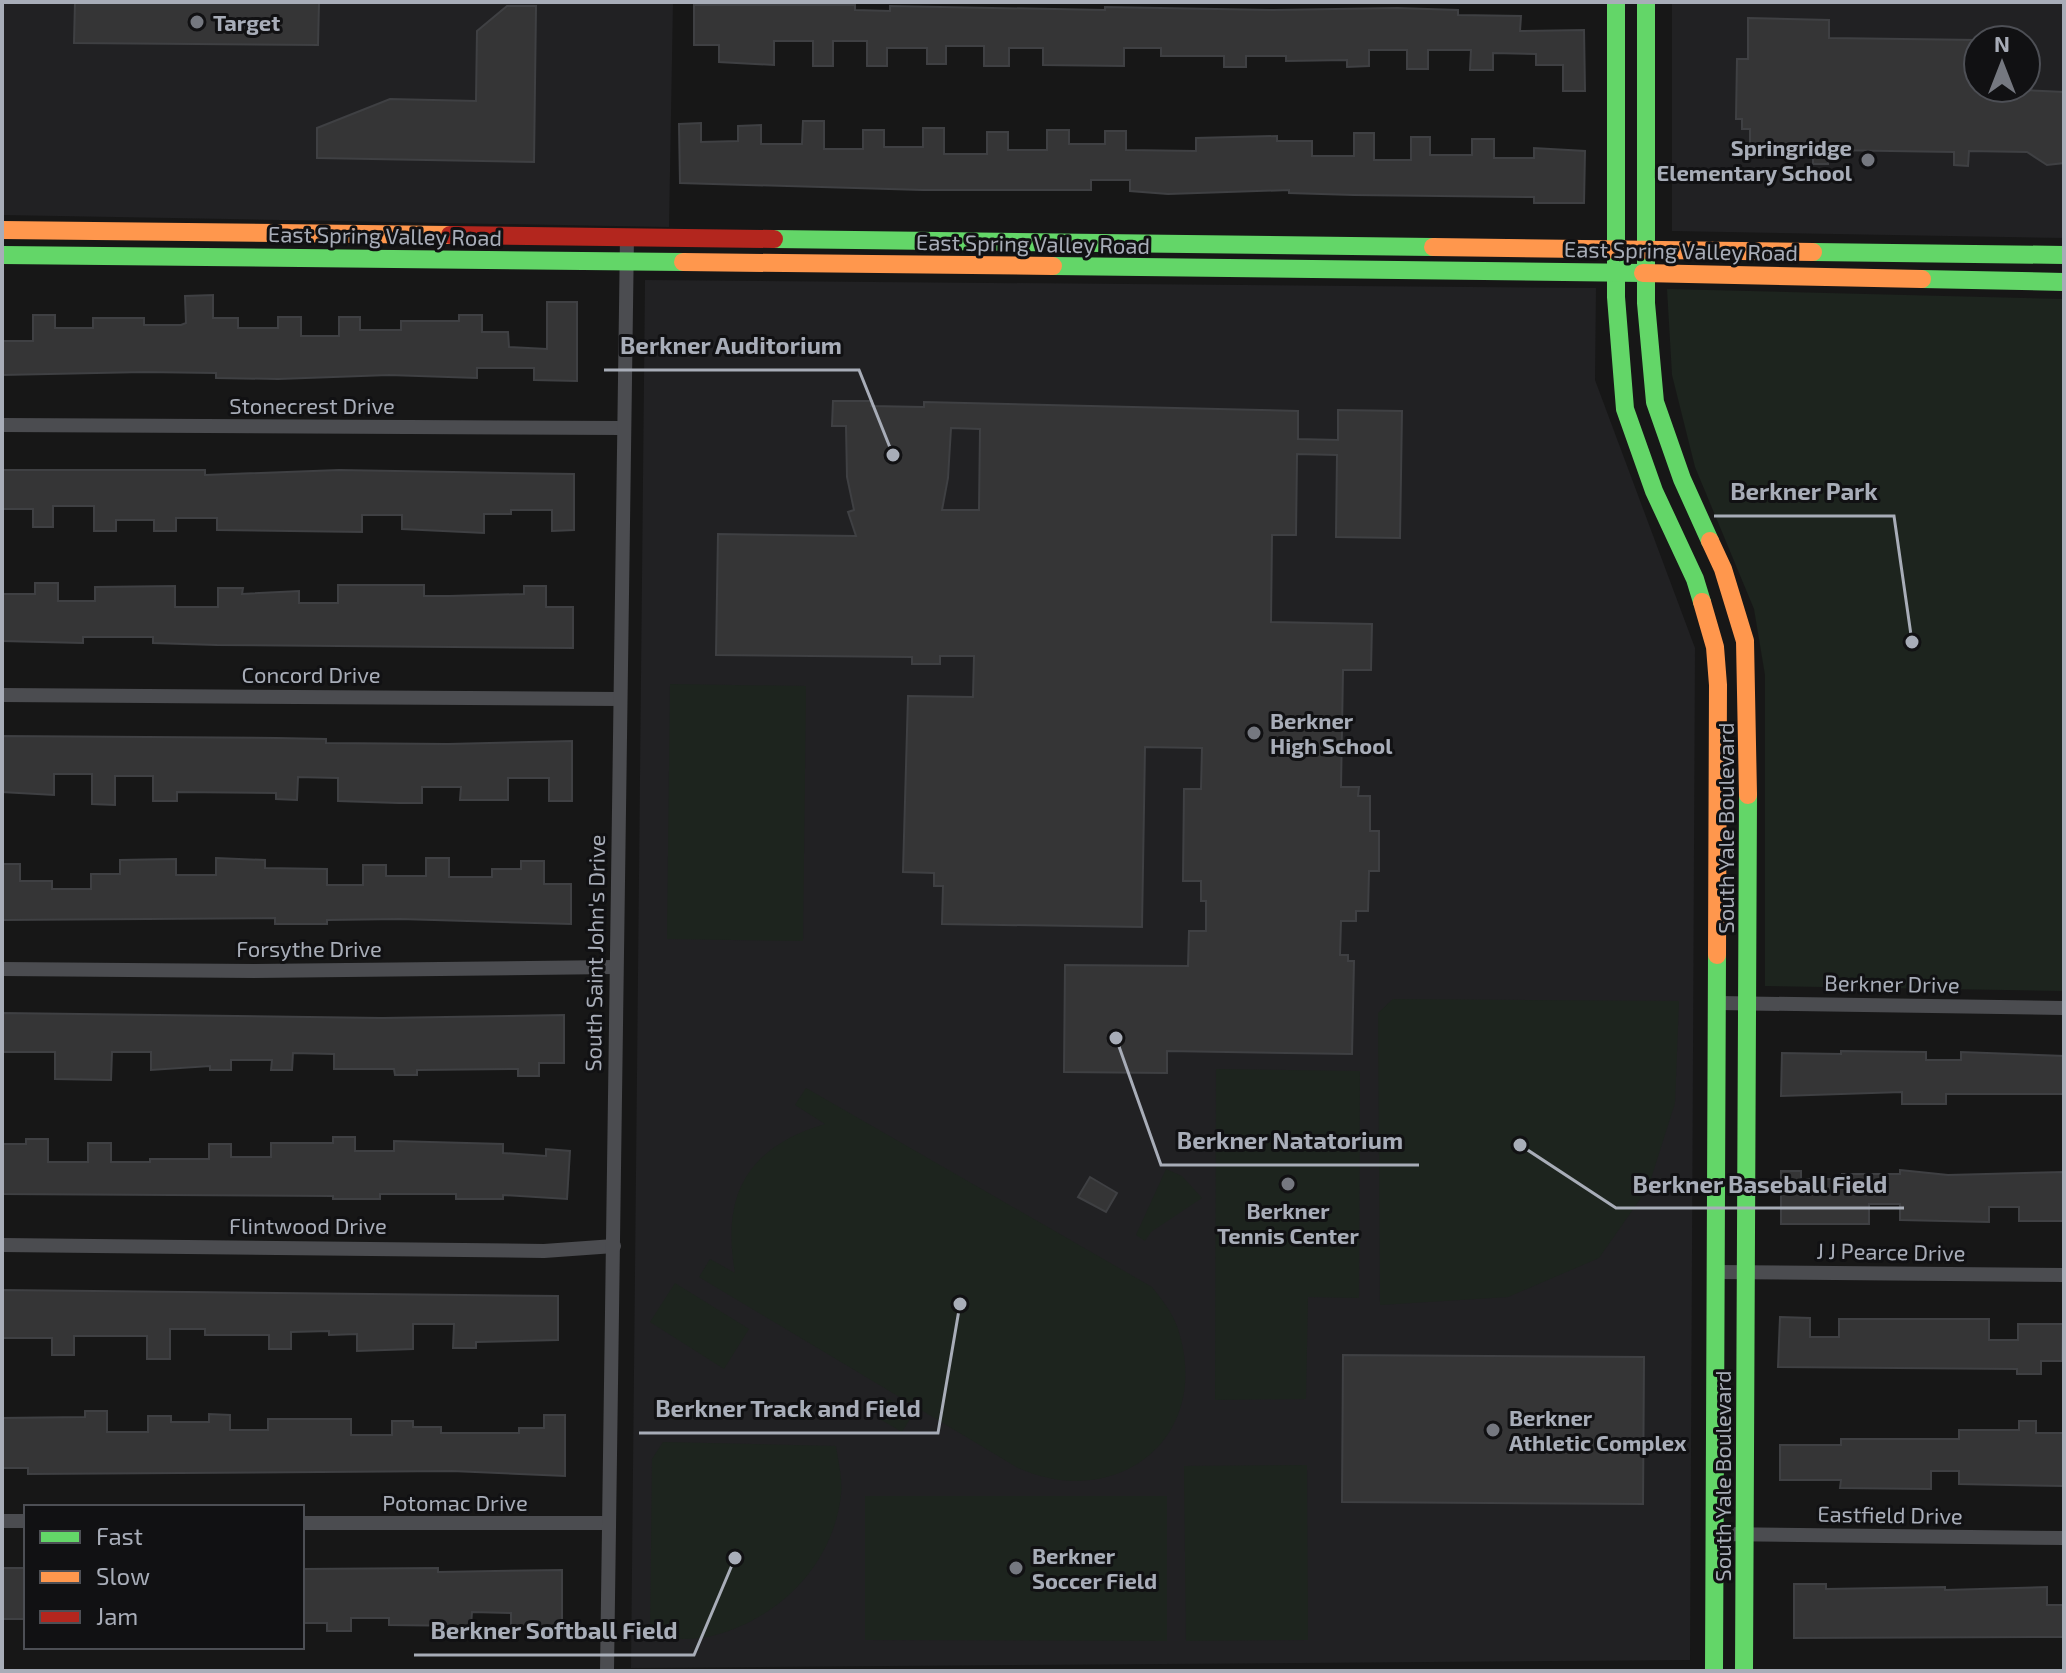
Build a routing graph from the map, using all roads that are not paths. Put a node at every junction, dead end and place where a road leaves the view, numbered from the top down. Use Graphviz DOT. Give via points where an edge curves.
graph roads {
  1 [pos="1616,2"];
  2 [pos="1646,2"];
  3 [pos="2,230"];
  4 [pos="329,233"];
  5 [pos="627,236"];
  6 [pos="1617,249"];
  7 [pos="1645,249"];
  8 [pos="2,255"];
  9 [pos="2064,255"];
  10 [pos="329,258"];
  11 [pos="626,264"];
  12 [pos="1617,272"];
  13 [pos="1645,273"];
  14 [pos="2064,282"];
  15 [pos="2,425"];
  16 [pos="622,428"];
  17 [pos="1734,606"];
  18 [pos="1705,614"];
  19 [pos="2,695"];
  20 [pos="619,699"];
  21 [pos="615,967"];
  22 [pos="2,969"];
  23 [pos="1719,1003"];
  24 [pos="1749,1003"];
  25 [pos="2064,1008"];
  26 [pos="2,1245"];
  27 [pos="614,1246"];
  28 [pos="1717,1272"];
  29 [pos="1748,1272"];
  30 [pos="2064,1275"];
  31 [pos="2,1521"];
  32 [pos="24,1521"];
  33 [pos="304,1523"];
  34 [pos="609,1523"];
  35 [pos="1715,1534"];
  36 [pos="1746,1534"];
  37 [pos="2064,1538"];
  38 [pos="607,1671"];
  39 [pos="1714,1671"];
  40 [pos="1744,1671"];
  1 -- 6 [label="street, South Yale Boulevard"];
  2 -- 7 [label="street, South Yale Boulevard"];
  3 -- 4 [label="street, East Spring Valley Road"];
  4 -- 5 [label="street, East Spring Valley Road"];
  4 -- 10 [label="street"];
  5 -- 6 [label="street, East Spring Valley Road"];
  5 -- 11 [label="street, South Saint John's Drive"];
  6 -- 7 [label="street, East Spring Valley Road"];
  6 -- 12 [label="street, South Yale Boulevard"];
  7 -- 9 [label="street, East Spring Valley Road"];
  7 -- 13 [label="street, South Yale Boulevard"];
  8 -- 10 [label="street, East Spring Valley Road"];
  10 -- 11 [label="street, East Spring Valley Road"];
  11 -- 12 [label="street, East Spring Valley Road"];
  11 -- 16 [label="street, South Saint John's Drive"];
  12 -- 13 [label="street, East Spring Valley Road"];
  12 -- 18 [label="street, South Yale Boulevard" via="1625,409"];
  13 -- 14 [label="street, East Spring Valley Road"];
  13 -- 17 [label="street, South Yale Boulevard" via="1655,402"];
  15 -- 16 [label="street, Stonecrest Drive"];
  16 -- 20 [label="street, South Saint John's Drive"];
  17 -- 18 [label="street"];
  17 -- 24 [label="street, South Yale Boulevard" via="1745,641 1748,683"];
  18 -- 23 [label="street, South Yale Boulevard" via="1718,685"];
  19 -- 20 [label="street, Concord Drive"];
  20 -- 21 [label="street, South Saint John's Drive"];
  21 -- 22 [label="street, Forsythe Drive"];
  21 -- 27 [label="street, South Saint John's Drive"];
  23 -- 24 [label="street, Berkner Drive"];
  23 -- 28 [label="street, South Yale Boulevard"];
  24 -- 25 [label="street, Berkner Drive"];
  24 -- 29 [label="street, South Yale Boulevard"];
  26 -- 27 [label="street, Flintwood Drive" via="544,1251"];
  27 -- 34 [label="street, South Saint John's Drive"];
  28 -- 29 [label="street, J J Pearce Drive"];
  28 -- 35 [label="street, South Yale Boulevard"];
  29 -- 30 [label="street, J J Pearce Drive"];
  29 -- 36 [label="street, South Yale Boulevard"];
  31 -- 32 [label="street"];
  33 -- 34 [label="street, Potomac Drive"];
  34 -- 38 [label="street, South Saint John's Drive"];
  35 -- 36 [label="street, Eastfield Drive"];
  35 -- 39 [label="street, South Yale Boulevard"];
  36 -- 37 [label="street, Eastfield Drive"];
  36 -- 40 [label="street, South Yale Boulevard"];
}
